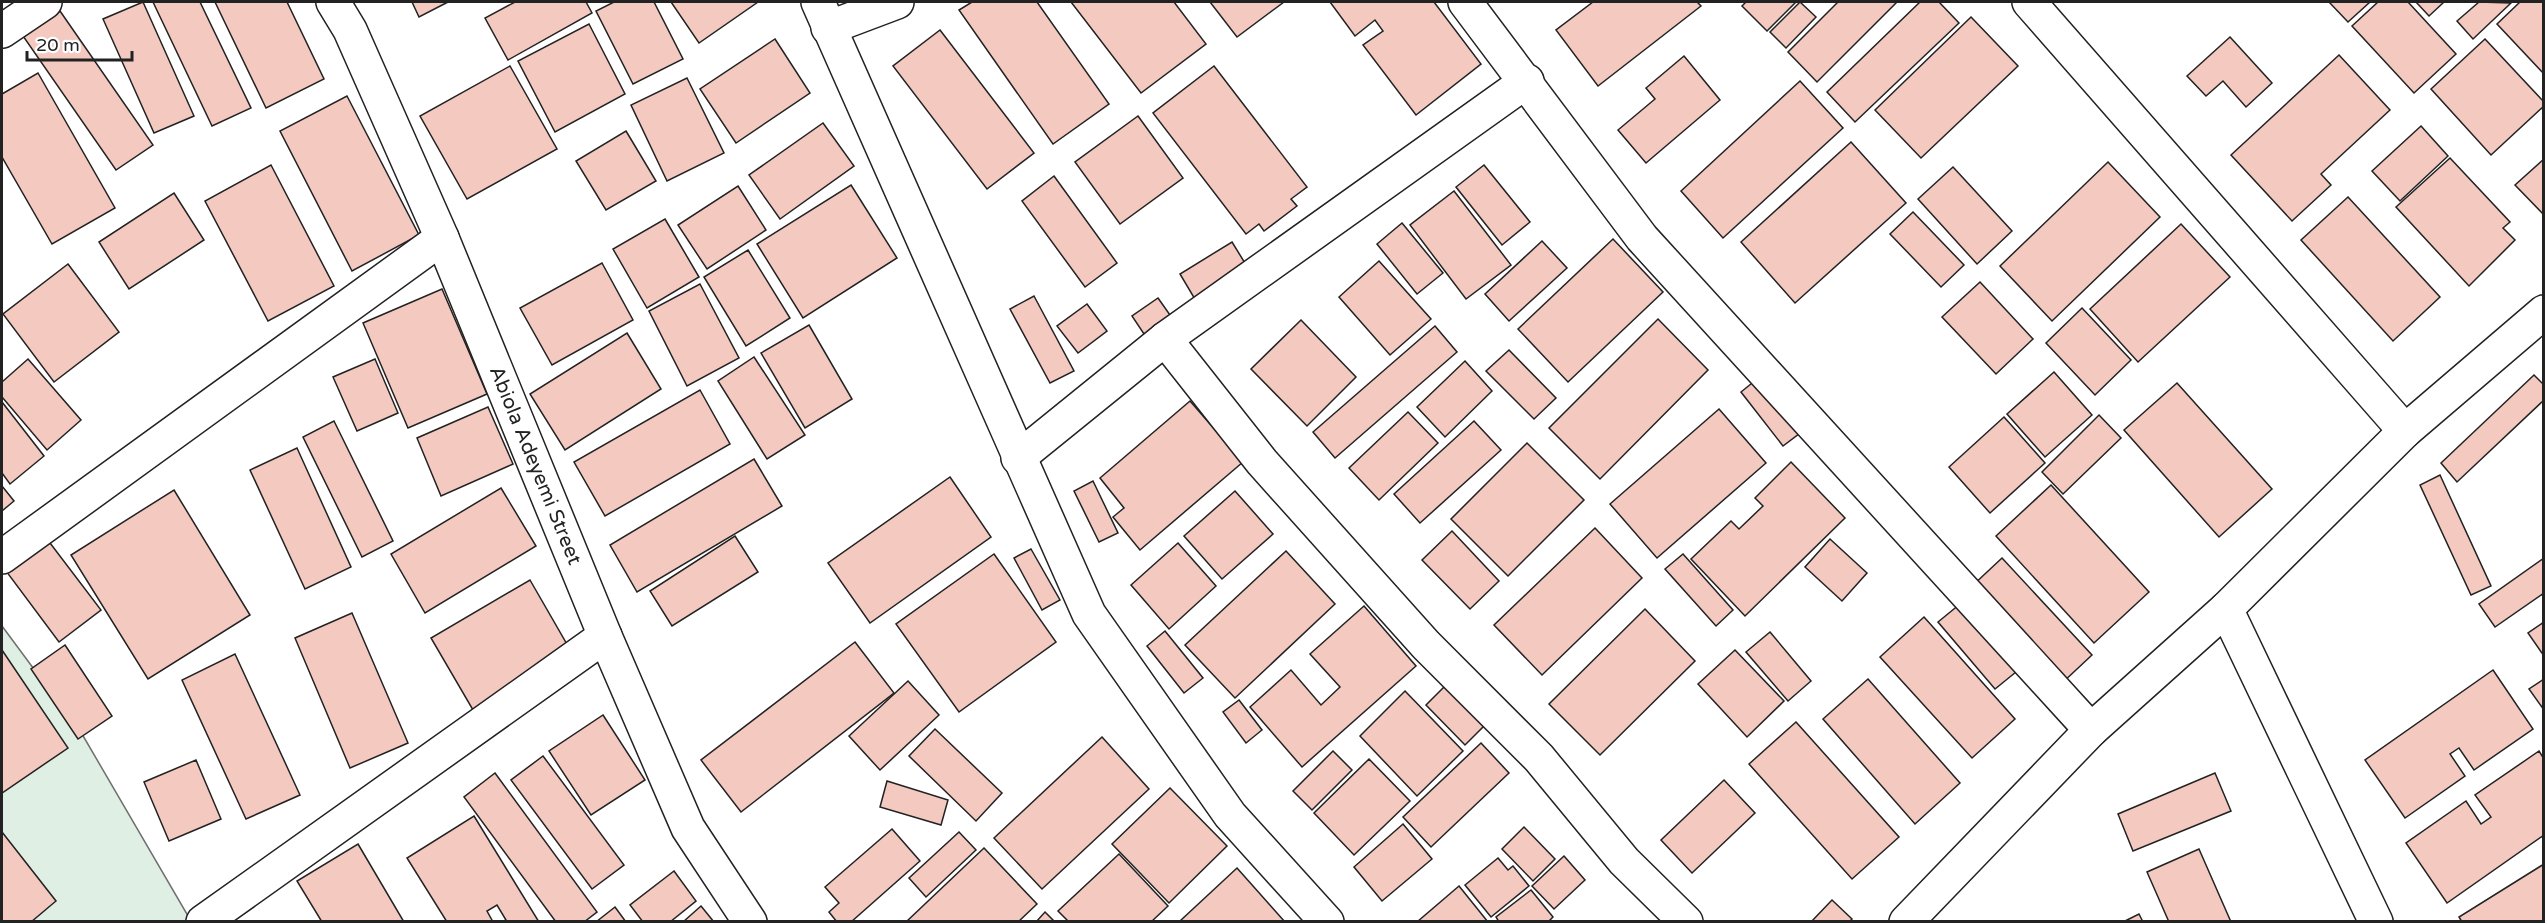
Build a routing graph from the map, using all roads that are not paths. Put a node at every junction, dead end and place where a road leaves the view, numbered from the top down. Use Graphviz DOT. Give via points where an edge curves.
graph roads {
  1 [pos="45,2"];
  2 [pos="333,2"];
  3 [pos="897,2"];
  4 [pos="1465,2"];
  5 [pos="2029,2"];
  6 [pos="823,14"];
  7 [pos="2,31"];
  8 [pos="1527,81"];
  9 [pos="442,238"];
  10 [pos="2544,312"];
  11 [pos="1165,339"];
  12 [pos="2405,431"];
  13 [pos="1018,458"];
  14 [pos="2,557"];
  15 [pos="2226,609"];
  16 [pos="605,636"];
  17 [pos="2091,730"];
  18 [pos="203,921"];
  19 [pos="750,921"];
  20 [pos="1328,921"];
  21 [pos="1686,921"];
  22 [pos="1906,921"];
  23 [pos="2376,921"];
  1 -- 7 [label="street"];
  2 -- 9 [label="street, Abiola Adeyemi Street" via="350,30"];
  3 -- 6 [label="street"];
  4 -- 8 [label="street"];
  5 -- 12 [label="street"];
  6 -- 13 [label="street"];
  8 -- 11 [label="street"];
  8 -- 17 [label="street" via="1642,238"];
  9 -- 14 [label="street"];
  9 -- 16 [label="street, Abiola Adeyemi Street"];
  10 -- 12 [label="street"];
  11 -- 13 [label="street"];
  11 -- 21 [label="street" via="1262,462 1426,645 1539,758 1624,861"];
  12 -- 15 [label="street"];
  13 -- 20 [label="street" via="1089,614 1230,815"];
  15 -- 17 [label="street"];
  15 -- 23 [label="street"];
  16 -- 18 [label="street"];
  16 -- 19 [label="street, Abiola Adeyemi Street" via="688,828"];
  17 -- 22 [label="street"];
}
